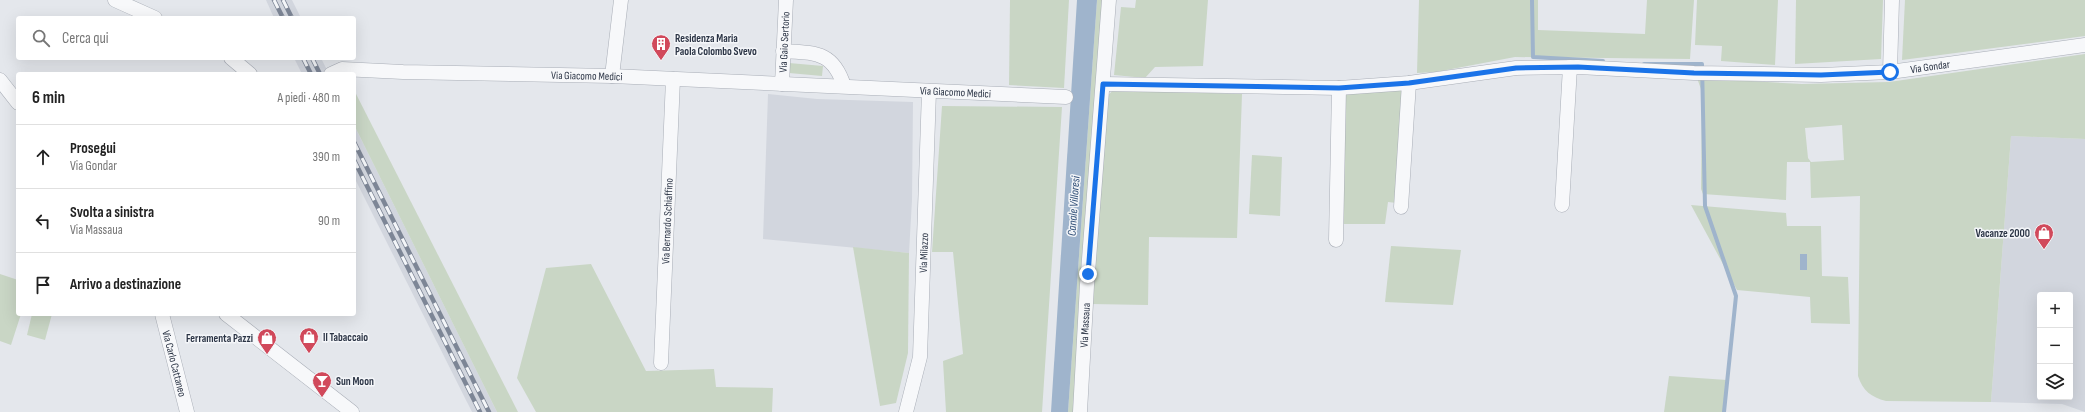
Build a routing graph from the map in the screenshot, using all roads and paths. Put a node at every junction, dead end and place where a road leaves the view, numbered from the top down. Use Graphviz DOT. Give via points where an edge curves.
graph roads {
  1 [pos="115,0"];
  2 [pos="621,0"];
  3 [pos="786,0"];
  4 [pos="1109,0"];
  5 [pos="1892,0"];
  6 [pos="151,16"];
  7 [pos="2085,45"];
  8 [pos="783,51"];
  9 [pos="233,60"];
  10 [pos="1570,67"];
  11 [pos="337,71"];
  12 [pos="248,72"];
  13 [pos="1890,72"];
  14 [pos="612,76"];
  15 [pos="673,79"];
  16 [pos="0,80"];
  17 [pos="1409,83"];
  18 [pos="782,84"];
  19 [pos="1103,84"];
  20 [pos="844,86"];
  21 [pos="1339,88"];
  22 [pos="929,91"];
  23 [pos="1066,97"];
  24 [pos="16,100"];
  25 [pos="1562,205"];
  26 [pos="1401,207"];
  27 [pos="1336,240"];
  28 [pos="163,316"];
  29 [pos="229,316"];
  30 [pos="661,363"];
  31 [pos="187,412"];
  32 [pos="352,412"];
  33 [pos="906,412"];
  34 [pos="1080,412"];
  1 -- 6 [label="street"];
  2 -- 14 [label="street"];
  3 -- 8 [label="street, Via Gaio Sertorio"];
  4 -- 19 [label="street, Via Massaua"];
  5 -- 13 [label="street"];
  7 -- 13 [label="street, Via Gondar"];
  8 -- 18 [label="street, Via Gaio Sertorio"];
  8 -- 20 [label="street" via="813,53 830,61 839,69"];
  9 -- 12 [label="street"];
  10 -- 13 [label="street, Via Gondar" via="1719,74 1821,75"];
  10 -- 17 [label="street, Via Gondar" via="1516,68"];
  10 -- 25 [label="street"];
  11 -- 14 [label="street, Via Giacomo Medici"];
  14 -- 15 [label="street, Via Giacomo Medici"];
  15 -- 18 [label="street, Via Giacomo Medici"];
  15 -- 30 [label="street, Via Bernardo Schiaffino"];
  16 -- 24 [label="street"];
  17 -- 21 [label="street, Via Gondar"];
  17 -- 26 [label="street"];
  18 -- 20 [label="street, Via Giacomo Medici"];
  19 -- 21 [label="street, Via Gondar"];
  19 -- 34 [label="street, Via Massaua"];
  20 -- 22 [label="street, Via Giacomo Medici"];
  21 -- 27 [label="street"];
  22 -- 23 [label="street, Via Giacomo Medici"];
  22 -- 33 [label="street, Via Milazzo" via="920,357"];
  28 -- 31 [label="street, Via Carlo Cattaneo"];
  29 -- 32 [label="street"];
}
